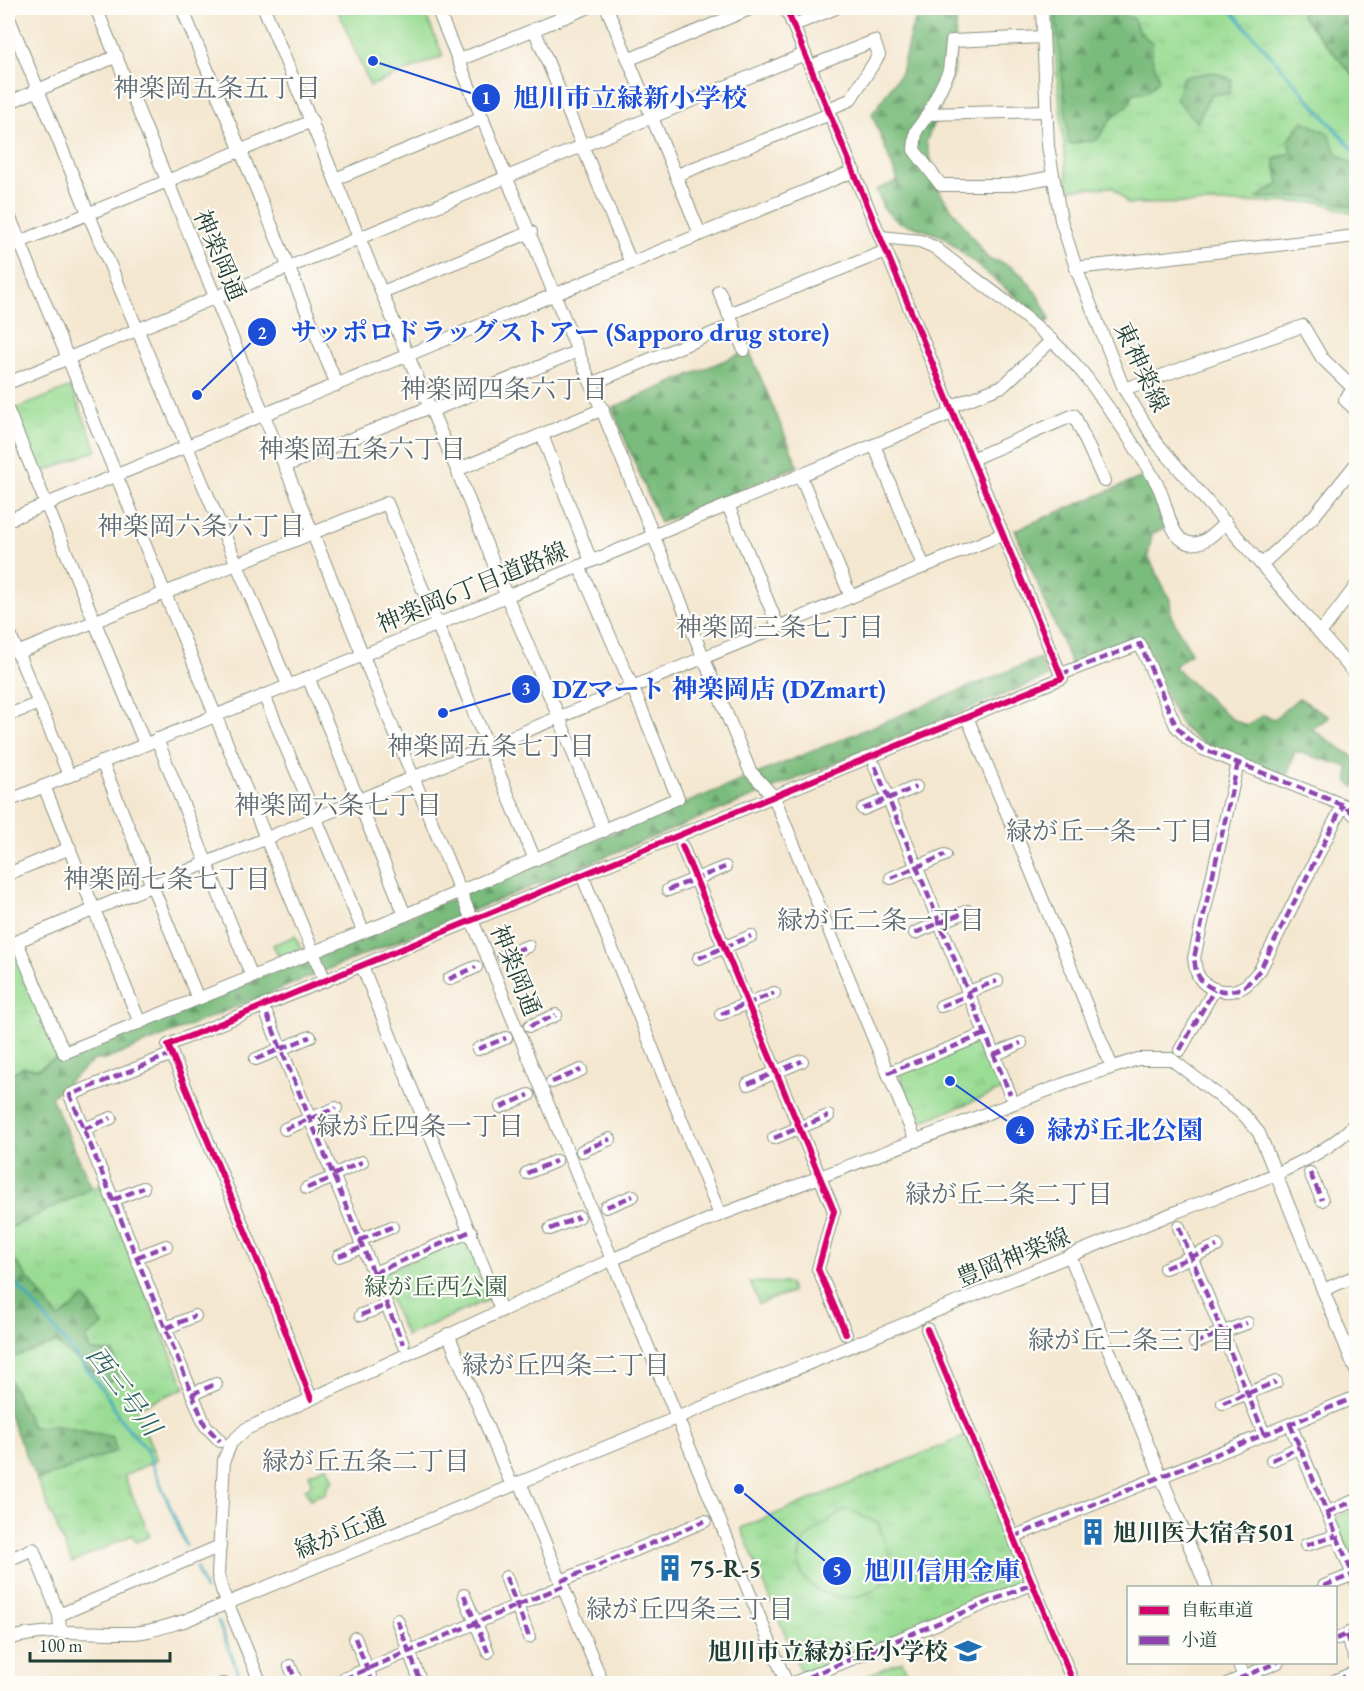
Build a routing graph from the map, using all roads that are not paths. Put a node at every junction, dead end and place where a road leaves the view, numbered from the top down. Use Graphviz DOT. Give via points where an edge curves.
graph roads {
  1 [pos="96,8"];
  2 [pos="182,8"];
  3 [pos="264,8"];
  4 [pos="437,8"];
  5 [pos="587,8"];
  6 [pos="607,8"];
  7 [pos="752,8"];
  8 [pos="786,8"];
  9 [pos="836,8"];
  10 [pos="1042,8"];
  11 [pos="8,16"];
  12 [pos="794,25"];
  13 [pos="534,29"];
  14 [pos="1043,37"];
  15 [pos="806,54"];
  16 [pos="117,56"];
  17 [pos="630,59"];
  18 [pos="459,60"];
  19 [pos="810,66"];
  20 [pos="39,90"];
  21 [pos="8,103"];
  22 [pos="829,111"];
  23 [pos="1045,111"];
  24 [pos="928,114"];
  25 [pos="652,117"];
  26 [pos="483,118"];
  27 [pos="312,121"];
  28 [pos="583,147"];
  29 [pos="241,150"];
  30 [pos="854,171"];
  31 [pos="677,176"];
  32 [pos="1052,177"];
  33 [pos="507,178"];
  34 [pos="335,179"];
  35 [pos="166,180"];
  36 [pos="8,213"];
  37 [pos="88,213"];
  38 [pos="531,232"];
  39 [pos="700,234"];
  40 [pos="1356,236"];
  41 [pos="881,237"];
  42 [pos="360,239"];
  43 [pos="14,244"];
  44 [pos="886,251"];
  45 [pos="631,263"];
  46 [pos="288,267"];
  47 [pos="1076,268"];
  48 [pos="719,291"];
  49 [pos="382,292"];
  50 [pos="556,295"];
  51 [pos="215,297"];
  52 [pos="731,320"];
  53 [pos="137,330"];
  54 [pos="1052,340"];
  55 [pos="744,350"];
  56 [pos="578,351"];
  57 [pos="408,356"];
  58 [pos="68,358"];
  59 [pos="8,383"];
  60 [pos="592,383"];
  61 [pos="337,385"];
  62 [pos="1355,387"];
  63 [pos="1124,389"];
  64 [pos="431,409"];
  65 [pos="603,409"];
  66 [pos="951,410"];
  67 [pos="1356,410"];
  68 [pos="8,411"];
  69 [pos="263,414"];
  70 [pos="542,435"];
  71 [pos="874,445"];
  72 [pos="186,446"];
  73 [pos="972,459"];
  74 [pos="1356,464"];
  75 [pos="285,466"];
  76 [pos="458,470"];
  77 [pos="116,474"];
  78 [pos="800,475"];
  79 [pos="1104,481"];
  80 [pos="45,504"];
  81 [pos="728,505"];
  82 [pos="8,520"];
  83 [pos="1226,522"];
  84 [pos="313,532"];
  85 [pos="1003,534"];
  86 [pos="654,535"];
  87 [pos="591,561"];
  88 [pos="235,563"];
  89 [pos="1262,564"];
  90 [pos="579,566"];
  91 [pos="924,567"];
  92 [pos="1356,585"];
  93 [pos="164,592"];
  94 [pos="506,595"];
  95 [pos="851,597"];
  96 [pos="94,621"];
  97 [pos="437,624"];
  98 [pos="778,626"];
  99 [pos="8,630"];
  100 [pos="1319,632"];
  101 [pos="17,652"];
  102 [pos="363,654"];
  103 [pos="705,656"];
  104 [pos="1061,675"];
  105 [pos="1356,675"];
  106 [pos="308,677"];
  107 [pos="288,685"];
  108 [pos="632,686"];
  109 [pos="264,695"];
  110 [pos="38,704"];
  111 [pos="215,715"];
  112 [pos="8,716"];
  113 [pos="559,717"];
  114 [pos="967,717"];
  115 [pos="157,739"];
  116 [pos="145,744"];
  117 [pos="489,746"];
  118 [pos="102,762"];
  119 [pos="1238,763"];
  120 [pos="875,766"];
  121 [pos="69,775"];
  122 [pos="413,777"];
  123 [pos="44,786"];
  124 [pos="916,787"];
  125 [pos="774,797"];
  126 [pos="889,798"];
  127 [pos="359,800"];
  128 [pos="8,801"];
  129 [pos="1343,806"];
  130 [pos="863,809"];
  131 [pos="1356,816"];
  132 [pos="315,818"];
  133 [pos="604,831"];
  134 [pos="266,838"];
  135 [pos="682,846"];
  136 [pos="70,848"];
  137 [pos="945,855"];
  138 [pos="535,860"];
  139 [pos="207,862"];
  140 [pos="725,867"];
  141 [pos="917,867"];
  142 [pos="8,874"];
  143 [pos="582,875"];
  144 [pos="891,878"];
  145 [pos="696,879"];
  146 [pos="152,886"];
  147 [pos="668,890"];
  148 [pos="460,891"];
  149 [pos="94,909"];
  150 [pos="968,911"];
  151 [pos="405,915"];
  152 [pos="473,921"];
  153 [pos="940,923"];
  154 [pos="363,931"];
  155 [pos="915,933"];
  156 [pos="751,936"];
  157 [pos="12,944"];
  158 [pos="528,946"];
  159 [pos="724,947"];
  160 [pos="314,952"];
  161 [pos="503,956"];
  162 [pos="699,958"];
  163 [pos="362,966"];
  164 [pos="476,967"];
  165 [pos="252,977"];
  166 [pos="449,979"];
  167 [pos="325,981"];
  168 [pos="997,981"];
  169 [pos="1214,990"];
  170 [pos="774,993"];
  171 [pos="969,993"];
  172 [pos="198,999"];
  173 [pos="748,1003"];
  174 [pos="941,1006"];
  175 [pos="556,1014"];
  176 [pos="721,1014"];
  177 [pos="267,1015"];
  178 [pos="140,1023"];
  179 [pos="530,1026"];
  180 [pos="985,1034"];
  181 [pos="310,1037"];
  182 [pos="506,1038"];
  183 [pos="1021,1043"];
  184 [pos="281,1049"];
  185 [pos="478,1049"];
  186 [pos="1180,1050"];
  187 [pos="172,1054"];
  188 [pos="994,1055"];
  189 [pos="256,1059"];
  190 [pos="802,1061"];
  191 [pos="1112,1067"];
  192 [pos="581,1070"];
  193 [pos="776,1072"];
  194 [pos="888,1073"];
  195 [pos="552,1082"];
  196 [pos="748,1084"];
  197 [pos="1010,1094"];
  198 [pos="529,1095"];
  199 [pos="501,1107"];
  200 [pos="336,1108"];
  201 [pos="828,1116"];
  202 [pos="111,1118"];
  203 [pos="310,1119"];
  204 [pos="1356,1122"];
  205 [pos="799,1128"];
  206 [pos="84,1129"];
  207 [pos="285,1129"];
  208 [pos="774,1138"];
  209 [pos="610,1139"];
  210 [pos="916,1142"];
  211 [pos="582,1151"];
  212 [pos="556,1161"];
  213 [pos="362,1162"];
  214 [pos="527,1173"];
  215 [pos="1275,1173"];
  216 [pos="1310,1173"];
  217 [pos="334,1176"];
  218 [pos="820,1179"];
  219 [pos="143,1188"];
  220 [pos="307,1188"];
  221 [pos="633,1196"];
  222 [pos="113,1200"];
  223 [pos="1322,1200"];
  224 [pos="606,1207"];
  225 [pos="720,1215"];
  226 [pos="579,1218"];
  227 [pos="392,1227"];
  228 [pos="1179,1227"];
  229 [pos="550,1229"];
  230 [pos="471,1231"];
  231 [pos="362,1243"];
  232 [pos="166,1245"];
  233 [pos="1217,1246"];
  234 [pos="339,1256"];
  235 [pos="1070,1256"];
  236 [pos="137,1257"];
  237 [pos="1191,1257"];
  238 [pos="613,1259"];
  239 [pos="1165,1268"];
  240 [pos="374,1273"];
  241 [pos="1356,1276"];
  242 [pos="1323,1290"];
  243 [pos="387,1305"];
  244 [pos="501,1310"];
  245 [pos="361,1315"];
  246 [pos="195,1316"];
  247 [pos="1247,1323"];
  248 [pos="166,1328"];
  249 [pos="927,1329"];
  250 [pos="1222,1332"];
  251 [pos="448,1334"];
  252 [pos="846,1334"];
  253 [pos="1195,1343"];
  254 [pos="403,1344"];
  255 [pos="1356,1371"];
  256 [pos="1276,1382"];
  257 [pos="216,1384"];
  258 [pos="192,1394"];
  259 [pos="1247,1394"];
  260 [pos="1356,1397"];
  261 [pos="311,1399"];
  262 [pos="1223,1403"];
  263 [pos="678,1417"];
  264 [pos="1290,1424"];
  265 [pos="1264,1434"];
  266 [pos="220,1441"];
  267 [pos="1300,1447"];
  268 [pos="1272,1460"];
  269 [pos="1162,1477"];
  270 [pos="516,1484"];
  271 [pos="1356,1500"];
  272 [pos="1328,1512"];
  273 [pos="705,1521"];
  274 [pos="1336,1536"];
  275 [pos="1013,1537"];
  276 [pos="1306,1545"];
  277 [pos="220,1546"];
  278 [pos="8,1560"];
  279 [pos="506,1577"];
  280 [pos="1355,1578"];
  281 [pos="562,1584"];
  282 [pos="1032,1584"];
  283 [pos="1207,1586"];
  284 [pos="1324,1586"];
  285 [pos="464,1595"];
  286 [pos="227,1603"];
  287 [pos="517,1606"];
  288 [pos="59,1615"];
  289 [pos="397,1620"];
  290 [pos="476,1623"];
  291 [pos="60,1631"];
  292 [pos="1346,1635"];
  293 [pos="529,1637"];
  294 [pos="355,1638"];
  295 [pos="8,1639"];
  296 [pos="409,1652"];
  297 [pos="488,1652"];
  298 [pos="1356,1660"];
  299 [pos="1239,1664"];
  300 [pos="1274,1664"];
  301 [pos="290,1666"];
  302 [pos="367,1669"];
  303 [pos="1356,1672"];
  304 [pos="420,1680"];
  305 [pos="1246,1680"];
  306 [pos="1336,1680"];
  307 [pos="261,1683"];
  308 [pos="297,1683"];
  309 [pos="332,1683"];
  310 [pos="373,1683"];
  311 [pos="603,1683"];
  312 [pos="792,1683"];
  313 [pos="1074,1683"];
  314 [pos="1227,1683"];
  1 -- 16 [label="street, 神楽岡通"];
  2 -- 29 [label="street"];
  3 -- 27 [label="street"];
  4 -- 18 [label="street"];
  5 -- 13 [label="street"];
  6 -- 17 [label="street"];
  7 -- 17 [label="street"];
  8 -- 12 [label="street"];
  9 -- 12 [label="street"];
  10 -- 14 [label="street, 東神楽線"];
  11 -- 20 [label="street"];
  12 -- 15 [label="street"];
  13 -- 18 [label="street"];
  13 -- 28 [label="street"];
  14 -- 23 [label="street, 東神楽線"];
  14 -- 24 [label="street" via="952,41 949,71"];
  15 -- 19 [label="street"];
  15 -- 25 [label="street"];
  16 -- 20 [label="street"];
  16 -- 35 [label="street, 神楽岡通"];
  17 -- 25 [label="street"];
  18 -- 26 [label="street"];
  19 -- 22 [label="street"];
  19 -- 22 [label="street" via="874,41 879,55 850,100"];
  20 -- 21 [label="street"];
  20 -- 37 [label="street"];
  22 -- 30 [label="street"];
  22 -- 31 [label="street"];
  23 -- 24 [label="street"];
  23 -- 32 [label="street, 東神楽線"];
  24 -- 32 [label="street" via="916,131 914,150 941,185 1009,185"];
  25 -- 28 [label="street"];
  25 -- 31 [label="street"];
  26 -- 33 [label="street"];
  26 -- 34 [label="street"];
  27 -- 29 [label="street"];
  27 -- 34 [label="street"];
  28 -- 33 [label="street"];
  28 -- 45 [label="street"];
  29 -- 35 [label="street"];
  29 -- 46 [label="street"];
  30 -- 39 [label="street"];
  30 -- 41 [label="street"];
  31 -- 39 [label="street"];
  32 -- 47 [label="street, 東神楽線"];
  33 -- 38 [label="street"];
  33 -- 42 [label="street"];
  34 -- 42 [label="street"];
  35 -- 37 [label="street"];
  35 -- 51 [label="street, 神楽岡通"];
  36 -- 43 [label="street"];
  37 -- 43 [label="street"];
  37 -- 53 [label="street"];
  38 -- 49 [label="street"];
  38 -- 50 [label="street"];
  39 -- 45 [label="street"];
  40 -- 47 [label="street"];
  41 -- 44 [label="street"];
  41 -- 54 [label="street" via="934,247"];
  42 -- 46 [label="street"];
  42 -- 49 [label="street"];
  43 -- 58 [label="street"];
  44 -- 52 [label="street"];
  44 -- 66 [label="street"];
  45 -- 50 [label="street"];
  46 -- 51 [label="street"];
  46 -- 61 [label="street"];
  47 -- 63 [label="street, 東神楽線"];
  48 -- 52 [label="street"];
  49 -- 57 [label="street"];
  50 -- 56 [label="street"];
  50 -- 57 [label="street"];
  51 -- 53 [label="street"];
  51 -- 69 [label="street, 神楽岡通"];
  52 -- 55 [label="street"];
  52 -- 60 [label="street"];
  53 -- 58 [label="street"];
  53 -- 72 [label="street"];
  54 -- 66 [label="street, 神楽岡6丁目道路線" via="1003,386"];
  54 -- 83 [label="street" via="1093,386 1159,486 1175,532 1182,540 1198,544"];
  56 -- 60 [label="street"];
  56 -- 64 [label="street"];
  57 -- 61 [label="street"];
  57 -- 64 [label="street"];
  58 -- 59 [label="street"];
  58 -- 77 [label="street"];
  60 -- 65 [label="street"];
  61 -- 69 [label="street"];
  62 -- 63 [label="street" via="1322,358 1303,326"];
  62 -- 67 [label="street" via="1345,400"];
  63 -- 83 [label="street, 東神楽線" via="1156,442"];
  64 -- 75 [label="street"];
  64 -- 76 [label="street"];
  65 -- 70 [label="street"];
  65 -- 86 [label="street"];
  66 -- 71 [label="street, 神楽岡6丁目道路線"];
  66 -- 73 [label="street"];
  68 -- 80 [label="street"];
  69 -- 72 [label="street"];
  69 -- 75 [label="street, 神楽岡通"];
  70 -- 76 [label="street"];
  70 -- 87 [label="street"];
  71 -- 78 [label="street, 神楽岡6丁目道路線"];
  71 -- 91 [label="street"];
  72 -- 77 [label="street"];
  72 -- 88 [label="street"];
  73 -- 79 [label="street" via="1074,415"];
  73 -- 85 [label="street"];
  74 -- 89 [label="street" via="1314,516"];
  75 -- 84 [label="street, 神楽岡通"];
  76 -- 94 [label="street"];
  77 -- 80 [label="street"];
  77 -- 93 [label="street"];
  78 -- 81 [label="street, 神楽岡6丁目道路線"];
  78 -- 95 [label="street"];
  80 -- 82 [label="street"];
  80 -- 96 [label="street"];
  81 -- 86 [label="street, 神楽岡6丁目道路線"];
  81 -- 98 [label="street"];
  83 -- 89 [label="street, 東神楽線"];
  84 -- 88 [label="street"];
  84 -- 97 [label="street" via="387,503"];
  84 -- 102 [label="street, 神楽岡通"];
  85 -- 91 [label="street"];
  85 -- 104 [label="street"];
  86 -- 87 [label="street, 神楽岡6丁目道路線"];
  86 -- 103 [label="street"];
  87 -- 90 [label="street, 神楽岡6丁目道路線"];
  88 -- 93 [label="street"];
  88 -- 107 [label="street"];
  89 -- 100 [label="street, 東神楽線"];
  90 -- 94 [label="street, 神楽岡6丁目道路線"];
  90 -- 108 [label="street"];
  91 -- 95 [label="street"];
  92 -- 100 [label="street"];
  93 -- 96 [label="street"];
  93 -- 111 [label="street"];
  94 -- 97 [label="street, 神楽岡6丁目道路線"];
  94 -- 113 [label="street"];
  95 -- 98 [label="street"];
  96 -- 101 [label="street"];
  96 -- 116 [label="street"];
  97 -- 102 [label="street, 神楽岡6丁目道路線"];
  97 -- 117 [label="street"];
  98 -- 103 [label="street"];
  99 -- 101 [label="street"];
  100 -- 105 [label="street, 東神楽線"];
  101 -- 110 [label="street"];
  102 -- 106 [label="street, 神楽岡6丁目道路線"];
  102 -- 122 [label="street, 神楽岡通"];
  103 -- 108 [label="street"];
  103 -- 125 [label="street" via="750,771"];
  104 -- 114 [label="street" via="1062,678"];
  104 -- 119 [label="street" via="1140,644 1176,726 1203,749"];
  106 -- 107 [label="street, 神楽岡6丁目道路線"];
  106 -- 127 [label="street"];
  107 -- 109 [label="street, 神楽岡6丁目道路線"];
  108 -- 113 [label="street"];
  108 -- 133 [label="street" via="678,798"];
  109 -- 111 [label="street, 神楽岡6丁目道路線"];
  109 -- 132 [label="street"];
  110 -- 112 [label="street"];
  110 -- 121 [label="street"];
  111 -- 115 [label="street, 神楽岡6丁目道路線"];
  111 -- 134 [label="street"];
  113 -- 117 [label="street"];
  113 -- 133 [label="street"];
  114 -- 125 [label="street"];
  114 -- 191 [label="street"];
  115 -- 116 [label="street, 神楽岡6丁目道路線"];
  115 -- 139 [label="street"];
  116 -- 118 [label="street, 神楽岡6丁目道路線"];
  117 -- 122 [label="street"];
  117 -- 138 [label="street"];
  118 -- 121 [label="street, 神楽岡6丁目道路線"];
  118 -- 146 [label="street"];
  119 -- 129 [label="street"];
  119 -- 169 [label="street" via="1194,958 1197,973"];
  120 -- 126 [label="street"];
  121 -- 123 [label="street, 神楽岡6丁目道路線"];
  122 -- 127 [label="street"];
  122 -- 148 [label="street, 神楽岡通"];
  123 -- 128 [label="street, 神楽岡6丁目道路線"];
  123 -- 136 [label="street"];
  124 -- 126 [label="street"];
  125 -- 143 [label="street"];
  125 -- 194 [label="street"];
  126 -- 130 [label="street"];
  126 -- 141 [label="street"];
  127 -- 132 [label="street"];
  127 -- 151 [label="street"];
  129 -- 131 [label="street"];
  129 -- 169 [label="street" via="1260,970 1243,987"];
  132 -- 134 [label="street"];
  132 -- 154 [label="street"];
  133 -- 138 [label="street"];
  134 -- 139 [label="street"];
  134 -- 160 [label="street"];
  135 -- 145 [label="street"];
  136 -- 142 [label="street"];
  136 -- 149 [label="street"];
  137 -- 141 [label="street"];
  138 -- 148 [label="street"];
  139 -- 146 [label="street"];
  139 -- 165 [label="street"];
  140 -- 145 [label="street"];
  141 -- 144 [label="street"];
  141 -- 153 [label="street"];
  143 -- 152 [label="street"];
  143 -- 225 [label="street"];
  145 -- 147 [label="street"];
  145 -- 159 [label="street"];
  146 -- 149 [label="street"];
  146 -- 172 [label="street"];
  148 -- 151 [label="street"];
  148 -- 152 [label="street, 神楽岡通"];
  149 -- 157 [label="street"];
  149 -- 178 [label="street"];
  150 -- 153 [label="street"];
  151 -- 154 [label="street"];
  152 -- 163 [label="street"];
  152 -- 238 [label="street, 神楽岡通"];
  153 -- 155 [label="street"];
  153 -- 171 [label="street"];
  154 -- 160 [label="street"];
  156 -- 159 [label="street"];
  157 -- 178 [label="street" via="64,1053"];
  158 -- 161 [label="street"];
  159 -- 162 [label="street"];
  159 -- 173 [label="street"];
  160 -- 165 [label="street"];
  160 -- 167 [label="street"];
  163 -- 167 [label="street"];
  163 -- 230 [label="street"];
  164 -- 166 [label="street"];
  165 -- 172 [label="street"];
  167 -- 187 [label="street" via="168,1046"];
  168 -- 171 [label="street"];
  169 -- 186 [label="street"];
  170 -- 173 [label="street"];
  171 -- 174 [label="street"];
  171 -- 180 [label="street"];
  172 -- 178 [label="street"];
  173 -- 176 [label="street"];
  173 -- 193 [label="street"];
  175 -- 179 [label="street"];
  177 -- 184 [label="street"];
  180 -- 188 [label="street"];
  180 -- 194 [label="street"];
  181 -- 184 [label="street"];
  182 -- 185 [label="street"];
  183 -- 188 [label="street"];
  184 -- 189 [label="street"];
  184 -- 203 [label="street"];
  187 -- 206 [label="street" via="70,1095"];
  187 -- 261 [label="street"];
  188 -- 197 [label="street"];
  190 -- 193 [label="street"];
  191 -- 210 [label="street"];
  191 -- 215 [label="street" via="1138,1059 1171,1059 1244,1115 1258,1133"];
  192 -- 195 [label="street"];
  193 -- 196 [label="street"];
  193 -- 205 [label="street"];
  194 -- 210 [label="street"];
  198 -- 199 [label="street"];
  200 -- 203 [label="street"];
  201 -- 205 [label="street"];
  202 -- 206 [label="street"];
  203 -- 207 [label="street"];
  203 -- 217 [label="street"];
  204 -- 215 [label="street, 豊岡神楽線" via="1348,1133 1325,1148"];
  205 -- 208 [label="street"];
  205 -- 218 [label="street"];
  206 -- 222 [label="street"];
  209 -- 211 [label="street"];
  210 -- 218 [label="street"];
  212 -- 214 [label="street"];
  213 -- 217 [label="street"];
  215 -- 235 [label="street, 豊岡神楽線"];
  215 -- 242 [label="street"];
  216 -- 223 [label="street"];
  217 -- 220 [label="street"];
  217 -- 231 [label="street"];
  218 -- 225 [label="street"];
  218 -- 252 [label="street" via="834,1211 818,1269"];
  219 -- 222 [label="street"];
  221 -- 224 [label="street"];
  222 -- 236 [label="street"];
  225 -- 238 [label="street"];
  226 -- 229 [label="street"];
  227 -- 231 [label="street"];
  228 -- 237 [label="street"];
  230 -- 240 [label="street"];
  230 -- 244 [label="street"];
  231 -- 234 [label="street"];
  231 -- 240 [label="street"];
  232 -- 236 [label="street"];
  233 -- 237 [label="street"];
  235 -- 263 [label="street, 豊岡神楽線"];
  235 -- 269 [label="street"];
  236 -- 248 [label="street"];
  237 -- 239 [label="street"];
  237 -- 250 [label="street"];
  238 -- 244 [label="street"];
  238 -- 263 [label="street, 神楽岡通"];
  240 -- 243 [label="street"];
  241 -- 242 [label="street"];
  242 -- 255 [label="street"];
  243 -- 245 [label="street"];
  243 -- 254 [label="street"];
  244 -- 251 [label="street"];
  246 -- 248 [label="street"];
  247 -- 250 [label="street"];
  248 -- 258 [label="street"];
  249 -- 275 [label="street"];
  250 -- 253 [label="street"];
  250 -- 259 [label="street"];
  251 -- 261 [label="street"];
  251 -- 270 [label="street"];
  256 -- 259 [label="street"];
  257 -- 258 [label="street"];
  258 -- 266 [label="street" via="205,1425"];
  259 -- 262 [label="street"];
  259 -- 265 [label="street"];
  260 -- 264 [label="street"];
  261 -- 277 [label="street" via="246,1430 231,1443 224,1460"];
  263 -- 270 [label="street, 緑が丘通"];
  263 -- 312 [label="street, 神楽岡通"];
  264 -- 265 [label="street"];
  264 -- 267 [label="street"];
  265 -- 269 [label="street"];
  267 -- 268 [label="street"];
  267 -- 272 [label="street"];
  269 -- 275 [label="street"];
  269 -- 283 [label="street"];
  270 -- 281 [label="street"];
  270 -- 286 [label="street, 緑が丘通"];
  271 -- 272 [label="street"];
  272 -- 274 [label="street"];
  273 -- 281 [label="street"];
  274 -- 276 [label="street"];
  274 -- 280 [label="street"];
  275 -- 282 [label="street"];
  277 -- 286 [label="street" via="218,1575"];
  277 -- 288 [label="street"];
  278 -- 288 [label="street" via="33,1549"];
  279 -- 287 [label="street"];
  280 -- 284 [label="street"];
  281 -- 287 [label="street"];
  281 -- 311 [label="street"];
  282 -- 312 [label="street"];
  282 -- 313 [label="street"];
  285 -- 290 [label="street"];
  286 -- 291 [label="street, 緑が丘通" via="158,1629 131,1633"];
  286 -- 307 [label="street"];
  287 -- 290 [label="street"];
  287 -- 293 [label="street"];
  288 -- 291 [label="street"];
  289 -- 296 [label="street"];
  290 -- 296 [label="street"];
  290 -- 297 [label="street"];
  291 -- 295 [label="street, 緑が丘通"];
  292 -- 298 [label="street"];
  294 -- 302 [label="street"];
  296 -- 302 [label="street"];
  296 -- 304 [label="street"];
  299 -- 305 [label="street"];
  300 -- 305 [label="street"];
  301 -- 308 [label="street"];
  302 -- 309 [label="street"];
  302 -- 310 [label="street"];
  303 -- 306 [label="street"];
  305 -- 314 [label="street"];
}
